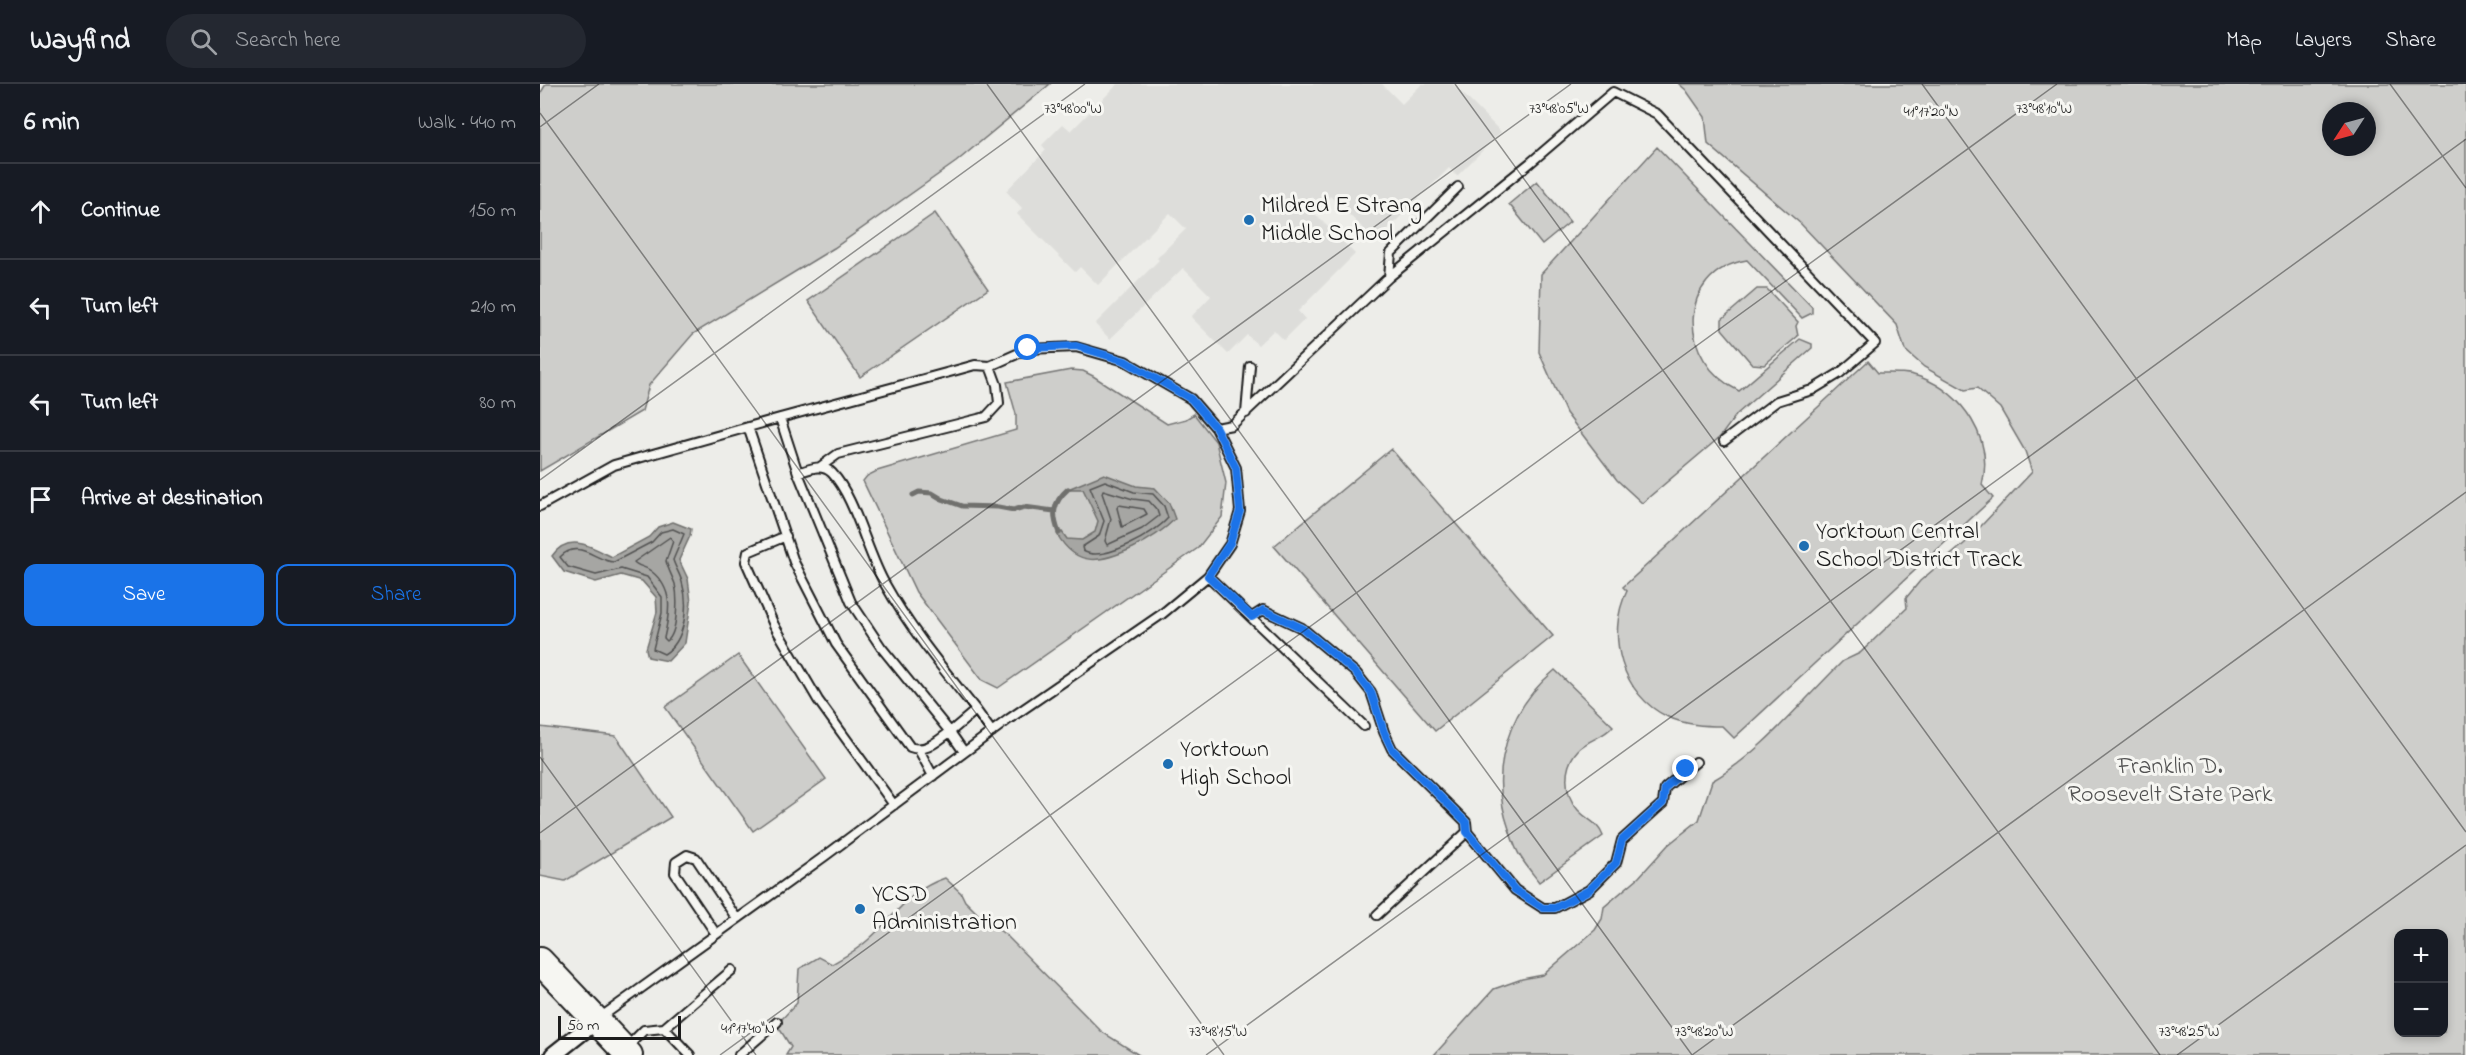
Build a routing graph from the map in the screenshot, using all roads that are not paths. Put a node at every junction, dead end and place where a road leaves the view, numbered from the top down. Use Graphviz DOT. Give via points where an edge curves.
graph roads {
  1 [pos="1458,187"];
  2 [pos="1389,277"];
  3 [pos="990,366"];
  4 [pos="1250,366"];
  5 [pos="1246,413"];
  6 [pos="780,418"];
  7 [pos="748,427"];
  8 [pos="1216,428"];
  9 [pos="1724,441"];
  10 [pos="820,467"];
  11 [pos="798,473"];
  12 [pos="540,506"];
  13 [pos="786,536"];
  14 [pos="1208,576"];
  15 [pos="1252,617"];
  16 [pos="976,710"];
  17 [pos="1364,726"];
  18 [pos="950,732"];
  19 [pos="992,732"];
  20 [pos="919,750"];
  21 [pos="964,752"];
  22 [pos="1695,762"];
  23 [pos="933,776"];
  24 [pos="894,805"];
  25 [pos="1467,832"];
  26 [pos="1377,915"];
  27 [pos="738,919"];
  28 [pos="716,934"];
  29 [pos="540,961"];
  30 [pos="732,970"];
  31 [pos="596,1021"];
  32 [pos="777,1022"];
  33 [pos="664,1028"];
  34 [pos="626,1052"];
  35 [pos="553,1055"];
  36 [pos="690,1055"];
  37 [pos="739,1055"];
  1 -- 2 [label="lane" via="1391,253"];
  2 -- 5 [label="lane"];
  2 -- 9 [label="lane" via="1612,92 1657,114 1875,343 1840,373 1812,390 1777,401"];
  3 -- 6 [label="lane" via="975,365"];
  3 -- 8 [label="lane" via="1028,348 1076,346 1125,361 1191,399"];
  3 -- 10 [label="lane" via="999,404 986,417 838,454"];
  4 -- 5 [label="lane"];
  5 -- 8 [label="lane" via="1232,425"];
  6 -- 7 [label="lane"];
  6 -- 11 [label="lane"];
  7 -- 12 [label="lane" via="614,465"];
  7 -- 13 [label="lane"];
  8 -- 14 [label="lane" via="1236,468 1240,511 1230,543"];
  10 -- 11 [label="lane"];
  10 -- 16 [label="lane" via="830,471 842,486 884,583"];
  11 -- 18 [label="lane" via="851,602 881,647"];
  13 -- 20 [label="lane" via="794,562 836,644 910,747"];
  13 -- 24 [label="lane" via="748,552 746,562 774,625 818,700"];
  14 -- 15 [label="lane"];
  14 -- 19 [label="lane" via="1162,614"];
  15 -- 17 [label="lane"];
  15 -- 25 [label="lane" via="1263,610 1302,628 1356,673 1371,692 1392,749 1466,822"];
  16 -- 18 [label="lane"];
  16 -- 19 [label="lane"];
  18 -- 20 [label="lane"];
  18 -- 21 [label="lane"];
  19 -- 21 [label="lane"];
  20 -- 23 [label="lane"];
  21 -- 23 [label="lane"];
  22 -- 25 [label="lane" via="1665,788 1663,803 1622,840 1616,863 1589,890 1555,908 1543,908 1515,890"];
  23 -- 24 [label="lane"];
  24 -- 27 [label="lane"];
  25 -- 26 [label="lane"];
  27 -- 28 [label="lane"];
  27 -- 28 [label="lane" via="696,858 687,855 676,862 675,873"];
  28 -- 31 [label="lane"];
  29 -- 31 [label="highway"];
  30 -- 33 [label="lane"];
  31 -- 34 [label="highway"];
  31 -- 35 [label="street"];
  32 -- 37 [label="lane"];
  33 -- 34 [label="lane" via="645,1030"];
  33 -- 36 [label="lane"];
}
